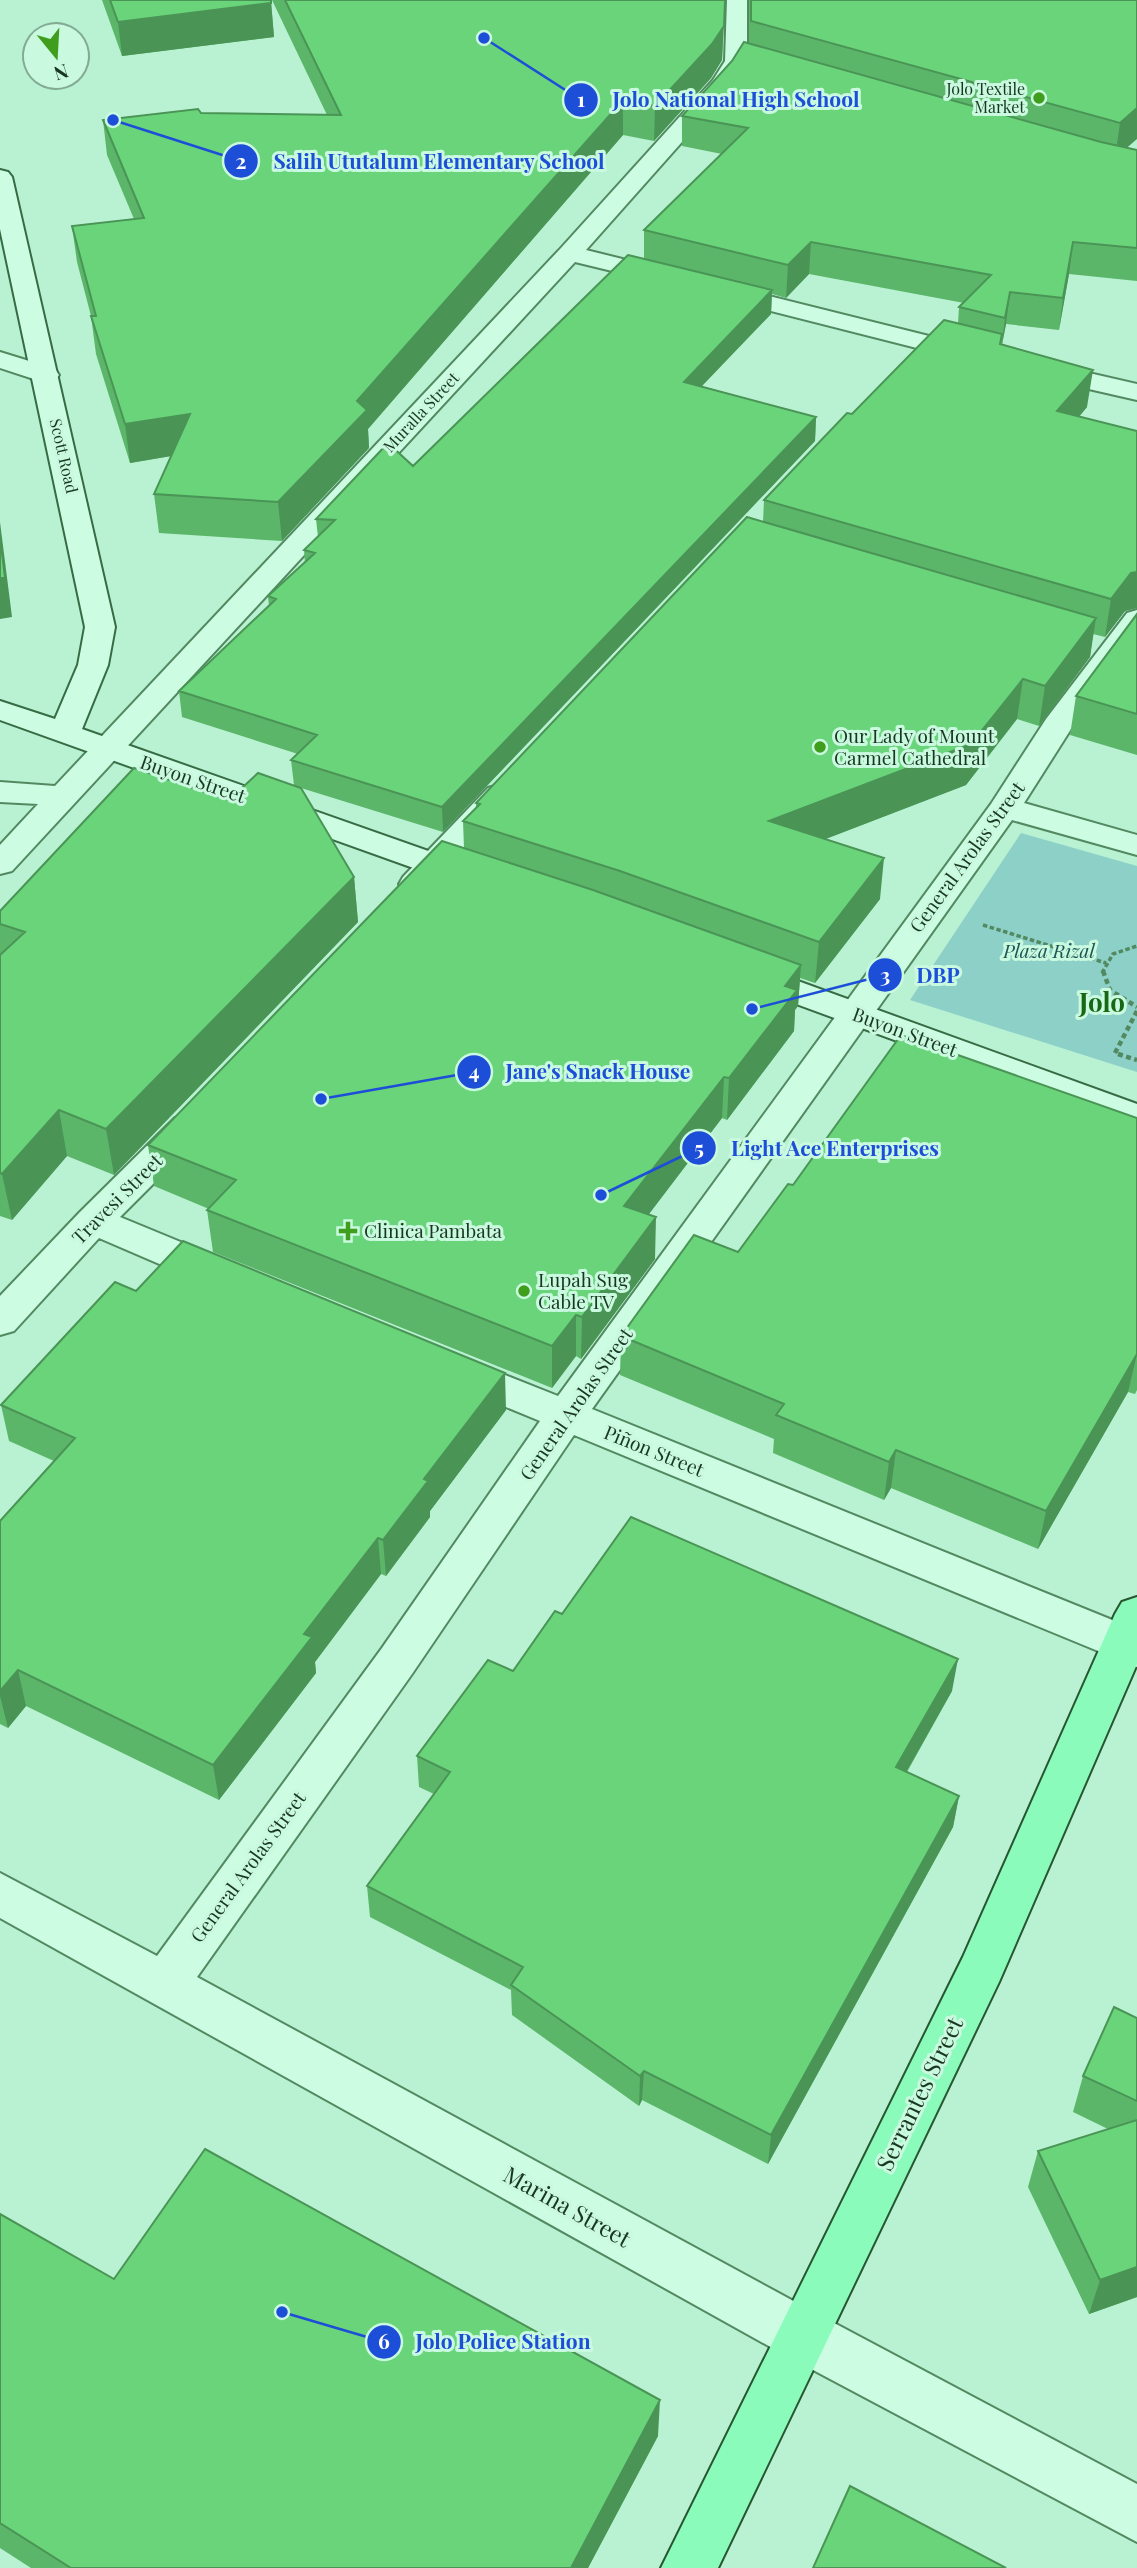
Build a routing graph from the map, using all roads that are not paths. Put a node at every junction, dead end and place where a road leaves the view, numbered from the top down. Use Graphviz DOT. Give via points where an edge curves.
graph roads {
  1 [pos="737,0"];
  2 [pos="736,61"];
  3 [pos="762,69"];
  4 [pos="0,177"];
  5 [pos="570,253"];
  6 [pos="926,343"];
  7 [pos="992,358"];
  8 [pos="0,360"];
  9 [pos="1018,364"];
  10 [pos="899,371"];
  11 [pos="46,375"];
  12 [pos="1137,392"];
  13 [pos="1137,619"];
  14 [pos="0,710"];
  15 [pos="65,733"];
  16 [pos="105,748"];
  17 [pos="520,774"];
  18 [pos="0,792"];
  19 [pos="62,796"];
  20 [pos="1005,807"];
  21 [pos="1137,845"];
  22 [pos="0,864"];
  23 [pos="433,865"];
  24 [pos="507,889"];
  25 [pos="396,905"];
  26 [pos="724,965"];
  27 [pos="854,1013"];
  28 [pos="211,1103"];
  29 [pos="1137,1117"];
  30 [pos="93,1221"];
  31 [pos="254,1288"];
  32 [pos="0,1321"];
  33 [pos="429,1360"];
  34 [pos="566,1415"];
  35 [pos="1133,1636"];
  36 [pos="0,1894"];
  37 [pos="163,1986"];
  38 [pos="802,2335"];
  39 [pos="1137,2514"];
  40 [pos="689,2568"];
  1 -- 2 [label="street"];
  2 -- 3 [label="street"];
  2 -- 5 [label="street, Muralla Street" via="721,84"];
  4 -- 11 [label="street, Scott Road"];
  5 -- 6 [label="street"];
  5 -- 16 [label="street, Muralla Street"];
  6 -- 7 [label="street"];
  6 -- 10 [label="street"];
  8 -- 11 [label="street"];
  9 -- 12 [label="street"];
  11 -- 15 [label="street, Scott Road" via="100,627 93,665"];
  13 -- 20 [label="street, General Arolas Street" via="1099,649"];
  14 -- 15 [label="street, Buyon Street"];
  15 -- 16 [label="street, Buyon Street"];
  16 -- 19 [label="street, Muralla Street"];
  16 -- 23 [label="street, Buyon Street"];
  17 -- 23 [label="street"];
  18 -- 19 [label="street"];
  19 -- 22 [label="street, Muralla Street"];
  20 -- 21 [label="street"];
  20 -- 27 [label="street, General Arolas Street"];
  23 -- 24 [label="street, Buyon Street"];
  23 -- 25 [label="street"];
  26 -- 27 [label="street, Buyon Street"];
  27 -- 29 [label="street, Buyon Street"];
  27 -- 34 [label="street, General Arolas Street"];
  28 -- 30 [label="street, Travesi Street"];
  30 -- 31 [label="street"];
  30 -- 32 [label="street, Travesi Street"];
  33 -- 34 [label="street, Piñon Street"];
  34 -- 35 [label="street, Piñon Street"];
  34 -- 37 [label="street, General Arolas Street" via="397,1661"];
  35 -- 38 [label="main road, Serrantes Street" via="982,1967"];
  36 -- 37 [label="street, Marina Street"];
  37 -- 38 [label="street, Marina Street"];
  38 -- 39 [label="street, Marina Street"];
  38 -- 40 [label="main road, Serrantes Street"];
}
